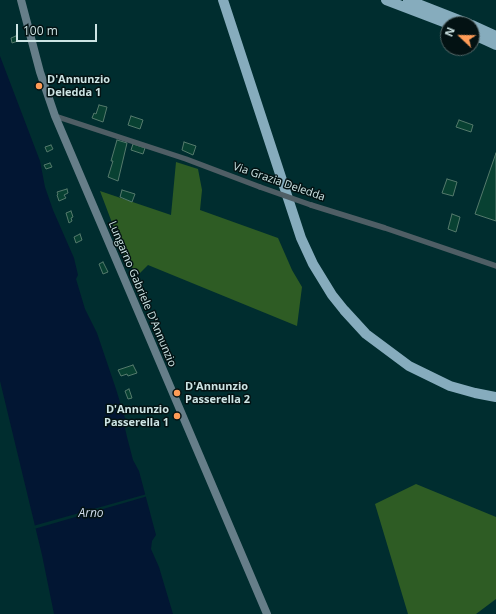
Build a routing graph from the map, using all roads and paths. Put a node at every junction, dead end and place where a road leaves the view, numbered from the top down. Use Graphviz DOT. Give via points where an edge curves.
graph roads {
  1 [pos="21,0"];
  2 [pos="223,0"];
  3 [pos="386,0"];
  4 [pos="408,0"];
  5 [pos="449,16"];
  6 [pos="440,21"];
  7 [pos="480,29"];
  8 [pos="496,36"];
  9 [pos="480,38"];
  10 [pos="496,45"];
  11 [pos="55,116"];
  12 [pos="496,266"];
  13 [pos="496,397"];
  14 [pos="267,614"];
  1 -- 11 [label="main road, Lungarno Gabriele D'Annunzio" via="40,72"];
  2 -- 13 [label="highway" via="301,238 327,288 361,329 399,359 450,386"];
  3 -- 6 [label="highway"];
  4 -- 5 [label="highway"];
  7 -- 8 [label="highway"];
  9 -- 10 [label="highway"];
  11 -- 12 [label="street, Via Grazia Deledda, bridge"];
  11 -- 14 [label="main road, Lungarno Gabriele D'Annunzio"];
}
